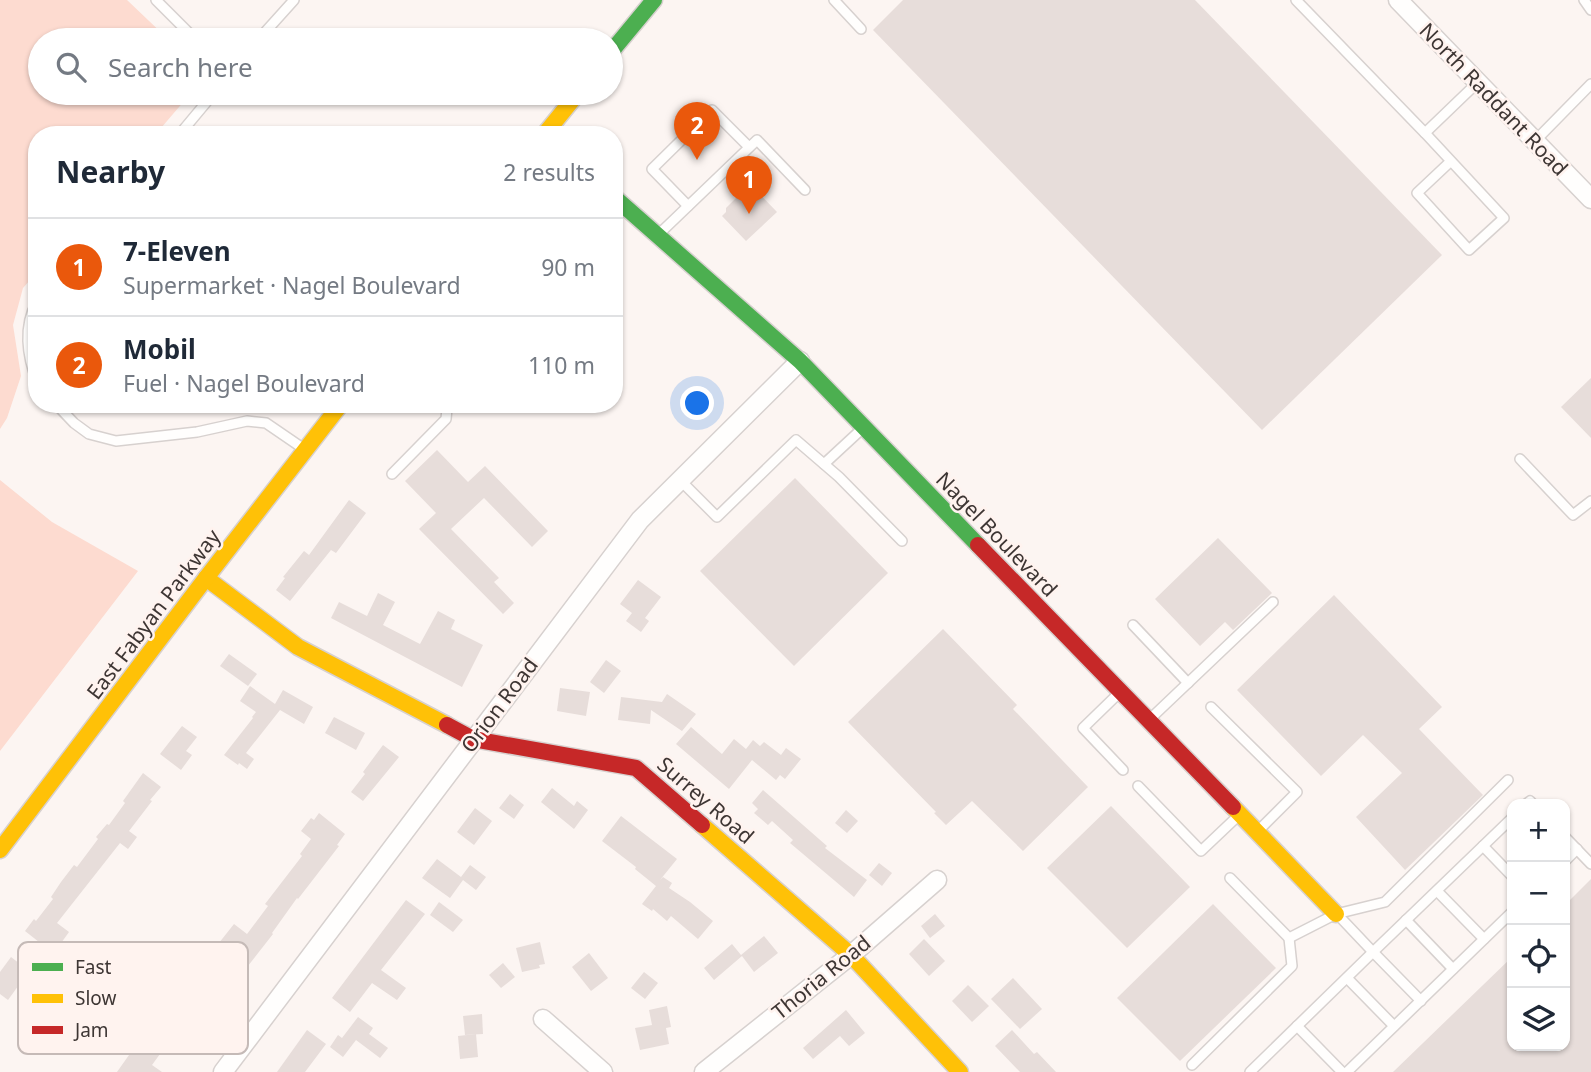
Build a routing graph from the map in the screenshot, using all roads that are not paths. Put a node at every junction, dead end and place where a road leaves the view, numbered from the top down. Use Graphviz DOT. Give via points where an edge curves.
graph roads {
  1 [pos="156,0"];
  2 [pos="294,0"];
  3 [pos="654,0"];
  4 [pos="834,0"];
  5 [pos="1296,0"];
  6 [pos="1398,0"];
  7 [pos="1584,0"];
  8 [pos="1591,10"];
  9 [pos="184,28"];
  10 [pos="269,28"];
  11 [pos="861,29"];
  12 [pos="623,37"];
  13 [pos="1477,83"];
  14 [pos="1591,85"];
  15 [pos="204,105"];
  16 [pos="568,105"];
  17 [pos="186,126"];
  18 [pos="551,126"];
  19 [pos="1425,133"];
  20 [pos="1535,141"];
  21 [pos="749,147"];
  22 [pos="1451,161"];
  23 [pos="805,190"];
  24 [pos="1591,199"];
  25 [pos="623,205"];
  26 [pos="688,206"];
  27 [pos="657,235"];
  28 [pos="800,361"];
  29 [pos="65,413"];
  30 [pos="334,413"];
  31 [pos="447,413"];
  32 [pos="864,427"];
  33 [pos="305,450"];
  34 [pos="1520,459"];
  35 [pos="824,464"];
  36 [pos="392,474"];
  37 [pos="680,480"];
  38 [pos="1591,501"];
  39 [pos="902,541"];
  40 [pos="206,578"];
  41 [pos="1273,602"];
  42 [pos="1133,625"];
  43 [pos="1188,683"];
  44 [pos="1121,691"];
  45 [pos="1211,707"];
  46 [pos="1149,720"];
  47 [pos="473,739"];
  48 [pos="1123,770"];
  49 [pos="1508,780"];
  50 [pos="1138,786"];
  51 [pos="1240,814"];
  52 [pos="1507,823"];
  53 [pos="1257,832"];
  54 [pos="1570,842"];
  55 [pos="1483,846"];
  56 [pos="1577,849"];
  57 [pos="0,850"];
  58 [pos="1570,856"];
  59 [pos="1591,864"];
  60 [pos="1507,871"];
  61 [pos="1230,878"];
  62 [pos="937,880"];
  63 [pos="1437,891"];
  64 [pos="1336,914"];
  65 [pos="1507,917"];
  66 [pos="1406,920"];
  67 [pos="1289,938"];
  68 [pos="1484,939"];
  69 [pos="1374,952"];
  70 [pos="851,955"];
  71 [pos="1453,969"];
  72 [pos="1347,978"];
  73 [pos="1420,1001"];
  74 [pos="543,1020"];
  75 [pos="1297,1026"];
  76 [pos="1394,1026"];
  77 [pos="248,1039"];
  78 [pos="237,1054"];
  79 [pos="1192,1065"];
  80 [pos="223,1072"];
  81 [pos="603,1072"];
  82 [pos="704,1072"];
  83 [pos="960,1072"];
  84 [pos="1250,1072"];
  85 [pos="1344,1072"];
  1 -- 9 [label="lane"];
  2 -- 10 [label="lane"];
  3 -- 12 [label="street"];
  4 -- 11 [label="lane"];
  5 -- 19 [label="lane"];
  6 -- 13 [label="street, North Raddant Road"];
  7 -- 8 [label="lane"];
  13 -- 19 [label="lane"];
  13 -- 20 [label="street, North Raddant Road"];
  14 -- 20 [label="lane"];
  15 -- 17 [label="lane"];
  16 -- 18 [label="street"];
  19 -- 22 [label="lane"];
  20 -- 24 [label="street, North Raddant Road"];
  21 -- 23 [label="lane" via="757,140"];
  21 -- 26 [label="lane"];
  21 -- 26 [label="lane" via="712,110 652,169"];
  22 -- 22 [label="lane" via="1504,218 1469,250 1417,193"];
  25 -- 27 [label="street, Nagel Boulevard"];
  26 -- 27 [label="lane"];
  27 -- 28 [label="street, Nagel Boulevard"];
  28 -- 32 [label="street, Nagel Boulevard"];
  28 -- 37 [label="street, Orion Road"];
  29 -- 33 [label="lane" via="89,434 116,441 247,421 266,423"];
  30 -- 33 [label="street, East Fabyan Parkway"];
  31 -- 36 [label="lane" via="446,419"];
  32 -- 35 [label="lane"];
  32 -- 44 [label="street, Nagel Boulevard"];
  33 -- 40 [label="street, East Fabyan Parkway"];
  34 -- 38 [label="lane" via="1573,515"];
  35 -- 37 [label="lane" via="796,440 717,517"];
  35 -- 39 [label="lane"];
  37 -- 47 [label="street, Orion Road" via="640,520"];
  40 -- 47 [label="street, Surrey Road" via="298,647"];
  40 -- 57 [label="street, East Fabyan Parkway"];
  41 -- 43 [label="lane"];
  42 -- 43 [label="lane"];
  43 -- 46 [label="lane"];
  44 -- 46 [label="street, Nagel Boulevard"];
  44 -- 48 [label="lane" via="1083,728"];
  45 -- 53 [label="lane" via="1297,792"];
  46 -- 51 [label="street, Nagel Boulevard"];
  47 -- 70 [label="street, Surrey Road" via="636,768"];
  47 -- 77 [label="street, Orion Road"];
  49 -- 64 [label="lane" via="1385,902"];
  50 -- 51 [label="lane" via="1201,851"];
  51 -- 53 [label="street, Nagel Boulevard"];
  52 -- 55 [label="lane"];
  53 -- 64 [label="street, Nagel Boulevard"];
  54 -- 56 [label="lane"];
  55 -- 60 [label="lane"];
  55 -- 63 [label="lane"];
  56 -- 58 [label="lane"];
  56 -- 59 [label="lane"];
  61 -- 67 [label="lane"];
  62 -- 70 [label="street, Thoria Road"];
  63 -- 66 [label="lane"];
  63 -- 68 [label="lane"];
  64 -- 67 [label="lane"];
  64 -- 69 [label="lane"];
  65 -- 68 [label="lane"];
  66 -- 69 [label="lane"];
  66 -- 71 [label="lane"];
  67 -- 79 [label="lane" via="1292,967"];
  68 -- 71 [label="lane"];
  69 -- 72 [label="lane"];
  69 -- 73 [label="lane"];
  70 -- 82 [label="street, Thoria Road"];
  70 -- 83 [label="street, Surrey Road"];
  71 -- 73 [label="lane"];
  72 -- 75 [label="lane"];
  72 -- 76 [label="lane"];
  73 -- 76 [label="lane"];
  74 -- 81 [label="street"];
  75 -- 84 [label="lane"];
  75 -- 85 [label="lane"];
  76 -- 85 [label="lane"];
  78 -- 80 [label="street, Orion Road"];
}
